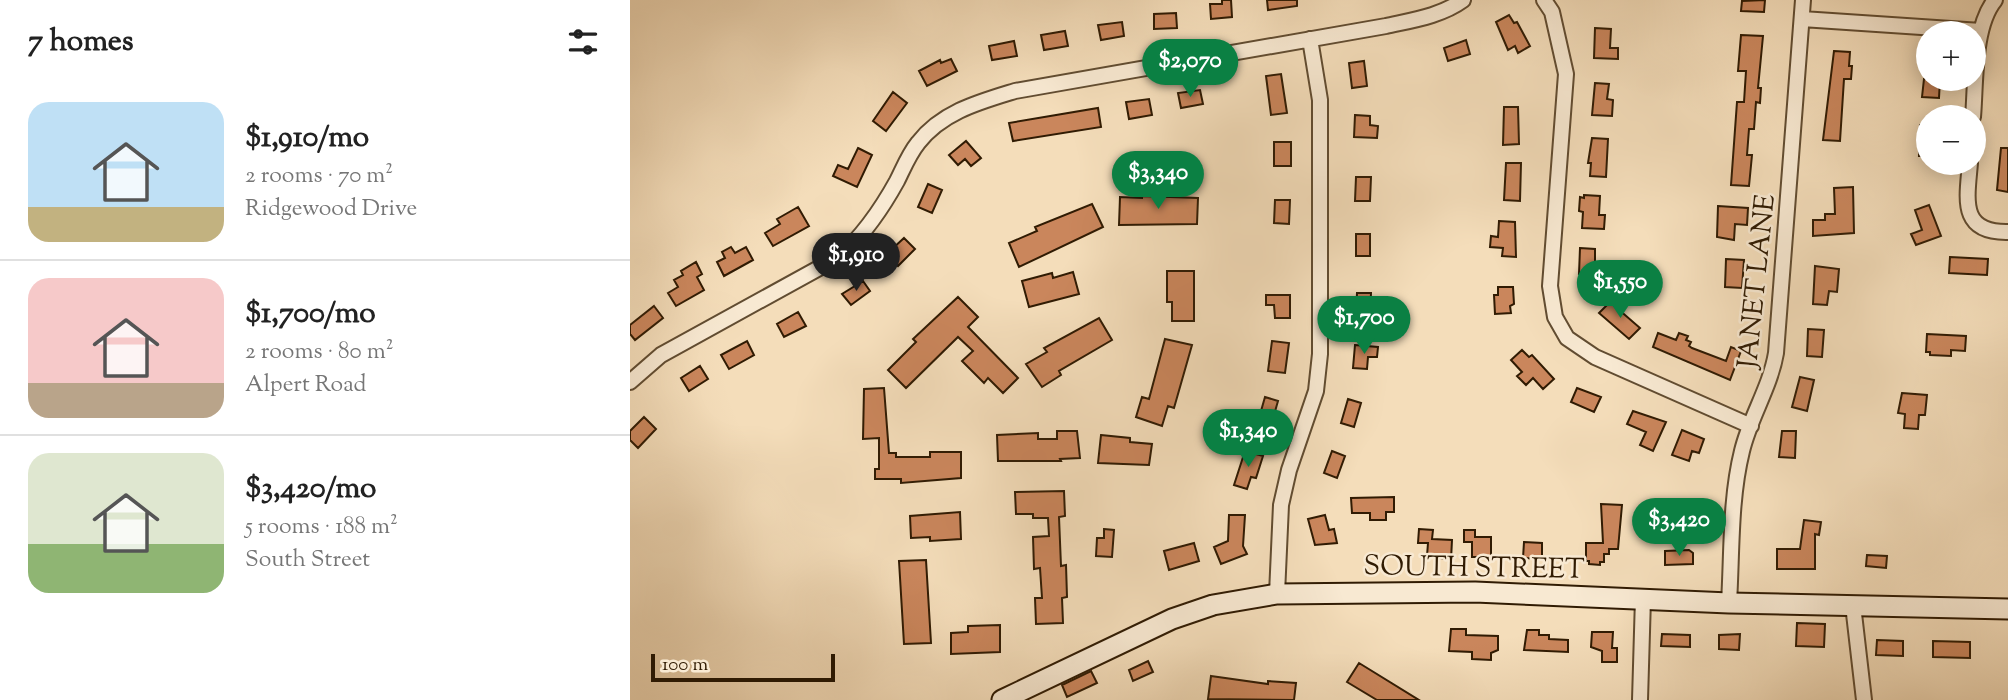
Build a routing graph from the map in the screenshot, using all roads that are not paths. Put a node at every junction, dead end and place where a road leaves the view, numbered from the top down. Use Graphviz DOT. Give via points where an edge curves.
graph roads {
  1 [pos="1463,0"];
  2 [pos="1544,0"];
  3 [pos="1803,0"];
  4 [pos="1995,0"];
  5 [pos="1802,19"];
  6 [pos="1984,21"];
  7 [pos="1916,27"];
  8 [pos="1310,39"];
  9 [pos="1969,175"];
  10 [pos="2008,232"];
  11 [pos="630,382"];
  12 [pos="1751,426"];
  13 [pos="1277,594"];
  14 [pos="1643,598"];
  15 [pos="1729,603"];
  16 [pos="1853,605"];
  17 [pos="2008,610"];
  18 [pos="1002,700"];
  19 [pos="1640,700"];
  20 [pos="1864,700"];
  1 -- 8 [label="street" via="1424,18"];
  2 -- 12 [label="street" via="1555,21 1566,74 1550,286 1555,317 1567,338 1595,357"];
  3 -- 5 [label="street, JANET LANE"];
  4 -- 6 [label="street"];
  5 -- 7 [label="street"];
  5 -- 12 [label="street, JANET LANE" via="1776,354 1773,375"];
  8 -- 11 [label="street" via="1015,91 968,105 936,125 917,144 862,237 661,355"];
  8 -- 13 [label="street" via="1320,100 1320,354 1317,391 1280,505"];
  9 -- 10 [label="street" via="1970,218 1980,227"];
  12 -- 15 [label="street, JANET LANE" via="1736,486"];
  13 -- 14 [label="street, SOUTH STREET" via="1475,592"];
  13 -- 18 [label="street, SOUTH STREET" via="1213,605 1172,619"];
  14 -- 15 [label="street, SOUTH STREET"];
  14 -- 19 [label="street"];
  15 -- 16 [label="street, SOUTH STREET"];
  16 -- 17 [label="street, SOUTH STREET"];
  16 -- 20 [label="street"];
}
